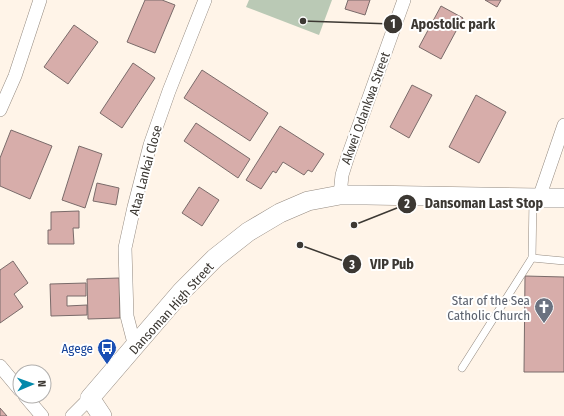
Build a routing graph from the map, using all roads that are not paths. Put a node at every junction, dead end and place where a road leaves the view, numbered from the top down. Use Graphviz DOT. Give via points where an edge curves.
graph roads {
  1 [pos="40,0"];
  2 [pos="205,0"];
  3 [pos="404,0"];
  4 [pos="0,110"];
  5 [pos="564,125"];
  6 [pos="340,195"];
  7 [pos="536,198"];
  8 [pos="564,198"];
  9 [pos="532,258"];
  10 [pos="564,261"];
  11 [pos="135,347"];
  12 [pos="0,366"];
  13 [pos="462,368"];
  14 [pos="12,380"];
  15 [pos="90,398"];
  16 [pos="32,404"];
  17 [pos="42,416"];
  18 [pos="72,416"];
  19 [pos="102,416"];
  1 -- 4 [label="street" via="15,76"];
  2 -- 11 [label="street, Ataa Lankai Close" via="150,144 125,248 127,316"];
  3 -- 6 [label="street, Akwei Odankwa Street" via="348,156 342,175"];
  5 -- 7 [label="street"];
  6 -- 7 [label="street, Dansoman High Street"];
  6 -- 11 [label="street, Dansoman High Street" via="308,202 248,232 215,258 182,291"];
  7 -- 8 [label="street, Dansoman High Street"];
  7 -- 9 [label="lane"];
  9 -- 10 [label="lane"];
  9 -- 13 [label="lane"];
  11 -- 15 [label="street, Dansoman High Street"];
  12 -- 14 [label="street"];
  15 -- 18 [label="street"];
  15 -- 19 [label="street"];
  16 -- 17 [label="street"];
}
